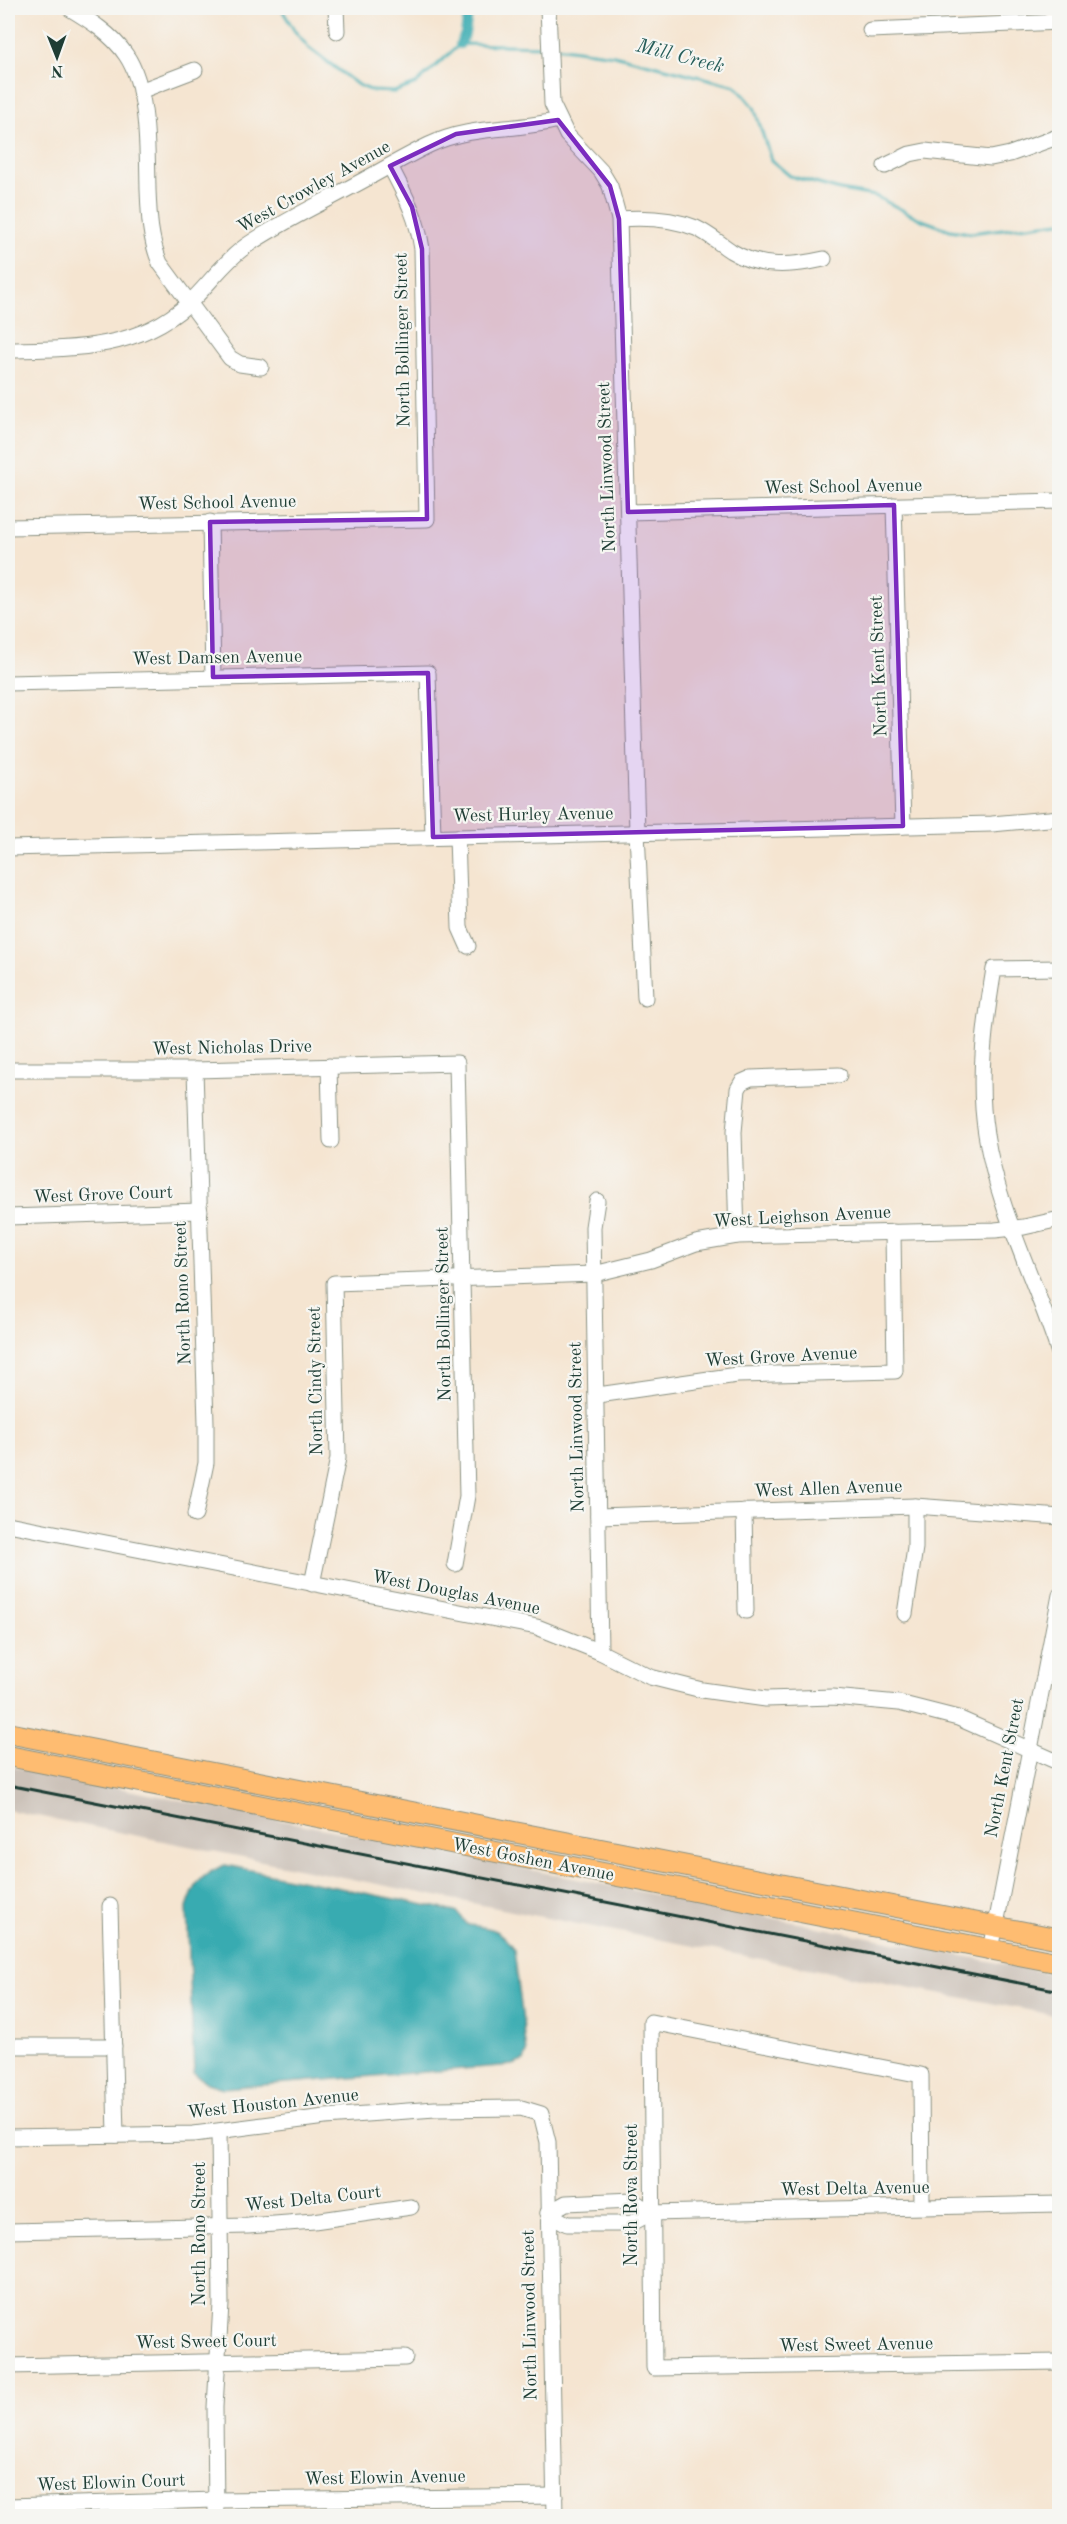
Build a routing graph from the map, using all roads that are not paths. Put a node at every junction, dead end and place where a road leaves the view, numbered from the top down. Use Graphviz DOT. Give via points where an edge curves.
graph roads {
  1 [pos="69,8"];
  2 [pos="336,8"];
  3 [pos="548,8"];
  4 [pos="1059,22"];
  5 [pos="870,30"];
  6 [pos="337,31"];
  7 [pos="195,70"];
  8 [pos="140,91"];
  9 [pos="558,120"];
  10 [pos="1059,136"];
  11 [pos="390,166"];
  12 [pos="885,166"];
  13 [pos="619,219"];
  14 [pos="824,259"];
  15 [pos="189,303"];
  16 [pos="8,351"];
  17 [pos="261,367"];
  18 [pos="1059,501"];
  19 [pos="894,505"];
  20 [pos="628,512"];
  21 [pos="427,519"];
  22 [pos="210,522"];
  23 [pos="8,527"];
  24 [pos="213,677"];
  25 [pos="8,683"];
  26 [pos="1059,818"];
  27 [pos="903,825"];
  28 [pos="637,832"];
  29 [pos="433,837"];
  30 [pos="457,837"];
  31 [pos="8,848"];
  32 [pos="468,946"];
  33 [pos="1059,968"];
  34 [pos="645,998"];
  35 [pos="457,1063"];
  36 [pos="329,1066"];
  37 [pos="8,1070"];
  38 [pos="195,1070"];
  39 [pos="839,1075"];
  40 [pos="331,1141"];
  41 [pos="597,1201"];
  42 [pos="200,1211"];
  43 [pos="8,1217"];
  44 [pos="1059,1219"];
  45 [pos="1012,1228"];
  46 [pos="893,1232"];
  47 [pos="737,1236"];
  48 [pos="594,1274"];
  49 [pos="463,1278"];
  50 [pos="334,1283"];
  51 [pos="1059,1356"];
  52 [pos="597,1395"];
  53 [pos="915,1506"];
  54 [pos="744,1511"];
  55 [pos="195,1515"];
  56 [pos="598,1516"];
  57 [pos="1059,1517"];
  58 [pos="8,1524"];
  59 [pos="455,1564"];
  60 [pos="312,1584"];
  61 [pos="1059,1595"];
  62 [pos="746,1611"];
  63 [pos="905,1614"];
  64 [pos="600,1652"];
  65 [pos="8,1733"];
  66 [pos="1029,1749"];
  67 [pos="8,1756"];
  68 [pos="1059,1763"];
  69 [pos="261,1806"];
  70 [pos="394,1809"];
  71 [pos="110,1906"];
  72 [pos="994,1927"];
  73 [pos="1059,1940"];
  74 [pos="991,1950"];
  75 [pos="1059,1963"];
  76 [pos="8,2046"];
  77 [pos="114,2046"];
  78 [pos="541,2114"];
  79 [pos="219,2132"];
  80 [pos="116,2135"];
  81 [pos="8,2137"];
  82 [pos="601,2202"];
  83 [pos="1059,2204"];
  84 [pos="411,2207"];
  85 [pos="922,2207"];
  86 [pos="548,2213"];
  87 [pos="651,2213"];
  88 [pos="602,2223"];
  89 [pos="220,2228"];
  90 [pos="8,2231"];
  91 [pos="405,2358"];
  92 [pos="219,2361"];
  93 [pos="1059,2362"];
  94 [pos="8,2366"];
  95 [pos="654,2367"];
  96 [pos="555,2496"];
  97 [pos="216,2500"];
  98 [pos="8,2506"];
  99 [pos="216,2517"];
  100 [pos="555,2517"];
  1 -- 8 [label="street" via="98,26 126,55"];
  2 -- 6 [label="street"];
  3 -- 9 [label="street" via="552,104"];
  4 -- 5 [label="street"];
  7 -- 8 [label="street"];
  8 -- 15 [label="street" via="146,120 153,246 160,263"];
  9 -- 11 [label="street, West Crowley Avenue" via="456,134"];
  9 -- 13 [label="street, North Linwood Street" via="601,171 610,186"];
  10 -- 12 [label="street" via="991,158 925,151"];
  11 -- 15 [label="street, West Crowley Avenue" via="243,248"];
  11 -- 21 [label="street, North Bollinger Street" via="412,207 422,249"];
  13 -- 14 [label="street" via="675,221 697,229 732,251 768,264"];
  13 -- 20 [label="street, North Linwood Street"];
  15 -- 16 [label="street, West Crowley Avenue" via="161,324 122,341 66,349"];
  15 -- 17 [label="street" via="230,358"];
  18 -- 19 [label="street, West School Avenue"];
  19 -- 20 [label="street, West School Avenue"];
  19 -- 27 [label="street, North Kent Street"];
  20 -- 28 [label="street, North Linwood Street"];
  21 -- 22 [label="street, West School Avenue"];
  22 -- 23 [label="street, West School Avenue"];
  22 -- 24 [label="street"];
  24 -- 25 [label="street, West Damsen Avenue"];
  24 -- 29 [label="street, West Damsen Avenue" via="428,673"];
  26 -- 27 [label="street, West Hurley Avenue"];
  27 -- 28 [label="street, West Hurley Avenue"];
  28 -- 30 [label="street, West Hurley Avenue"];
  28 -- 34 [label="street"];
  29 -- 30 [label="street, West Hurley Avenue"];
  29 -- 31 [label="street, West Hurley Avenue"];
  30 -- 32 [label="street" via="460,928"];
  33 -- 45 [label="street" via="994,969 983,1047 982,1091 986,1134"];
  35 -- 36 [label="street, West Nicholas Drive"];
  35 -- 49 [label="street, North Bollinger Street"];
  36 -- 38 [label="street, West Nicholas Drive"];
  36 -- 40 [label="street"];
  37 -- 38 [label="street, West Nicholas Drive"];
  38 -- 42 [label="street, North Rono Street"];
  39 -- 47 [label="street" via="751,1078 742,1082 734,1132"];
  41 -- 48 [label="street, North Linwood Street"];
  42 -- 43 [label="street, West Grove Court"];
  42 -- 55 [label="street, North Rono Street" via="206,1453"];
  44 -- 45 [label="street, West Leighson Avenue"];
  45 -- 46 [label="street, West Leighson Avenue"];
  45 -- 51 [label="street"];
  46 -- 47 [label="street, West Leighson Avenue"];
  46 -- 52 [label="street, West Grove Avenue" via="895,1371 737,1375"];
  47 -- 48 [label="street, West Leighson Avenue" via="696,1243"];
  48 -- 49 [label="street, West Leighson Avenue"];
  48 -- 52 [label="street, North Linwood Street"];
  49 -- 50 [label="street, West Leighson Avenue"];
  49 -- 59 [label="street, North Bollinger Street" via="467,1496"];
  50 -- 60 [label="street, North Cindy Street" via="338,1458"];
  52 -- 56 [label="street, North Linwood Street"];
  53 -- 54 [label="street, West Allen Avenue"];
  53 -- 57 [label="street, West Allen Avenue"];
  53 -- 63 [label="street" via="915,1548"];
  54 -- 56 [label="street, West Allen Avenue"];
  54 -- 62 [label="street"];
  56 -- 64 [label="street, North Linwood Street"];
  58 -- 60 [label="street, West Douglas Avenue"];
  60 -- 64 [label="street, West Douglas Avenue" via="537,1627"];
  61 -- 66 [label="street, North Kent Street"];
  64 -- 66 [label="street, West Douglas Avenue" via="650,1677 702,1690 766,1699 833,1697 898,1703 958,1718"];
  65 -- 70 [label="main road, West Goshen Avenue"];
  66 -- 68 [label="street, West Douglas Avenue"];
  66 -- 72 [label="street, North Kent Street"];
  67 -- 69 [label="main road, West Goshen Avenue"];
  69 -- 70 [label="main road" via="272,1801 360,1817 381,1816"];
  69 -- 74 [label="main road, West Goshen Avenue"];
  70 -- 72 [label="main road, West Goshen Avenue"];
  71 -- 77 [label="street"];
  72 -- 73 [label="main road, West Goshen Avenue"];
  72 -- 74 [label="street, North Kent Street"];
  74 -- 75 [label="main road, West Goshen Avenue"];
  76 -- 77 [label="street"];
  77 -- 80 [label="street"];
  78 -- 79 [label="street, West Houston Avenue" via="521,2108 398,2110"];
  78 -- 86 [label="street, North Linwood Street" via="548,2142"];
  79 -- 80 [label="street, West Houston Avenue"];
  79 -- 89 [label="street, North Rono Street"];
  80 -- 81 [label="street, West Houston Avenue"];
  82 -- 86 [label="street, West Delta Avenue" via="566,2203"];
  82 -- 87 [label="street, West Delta Avenue" via="632,2200"];
  82 -- 88 [label="street"];
  83 -- 85 [label="street, West Delta Avenue"];
  84 -- 89 [label="street, West Delta Court" via="314,2221"];
  85 -- 87 [label="street, West Delta Avenue"];
  85 -- 87 [label="street, North Rova Street" via="921,2075 651,2022"];
  86 -- 88 [label="street, West Delta Avenue" via="567,2224"];
  86 -- 96 [label="street, North Linwood Street"];
  87 -- 88 [label="street, West Delta Avenue" via="633,2223"];
  87 -- 95 [label="street, North Rova Street"];
  89 -- 90 [label="street"];
  89 -- 92 [label="street, North Rono Street"];
  91 -- 92 [label="street, West Sweet Court"];
  92 -- 94 [label="street, West Sweet Court"];
  92 -- 97 [label="street, North Rono Street" via="215,2407"];
  93 -- 95 [label="street, West Sweet Avenue"];
  96 -- 97 [label="street, West Elowin Avenue"];
  96 -- 100 [label="street, North Linwood Street"];
  97 -- 98 [label="street, West Elowin Court"];
  97 -- 99 [label="street, North Rono Street"];
}
